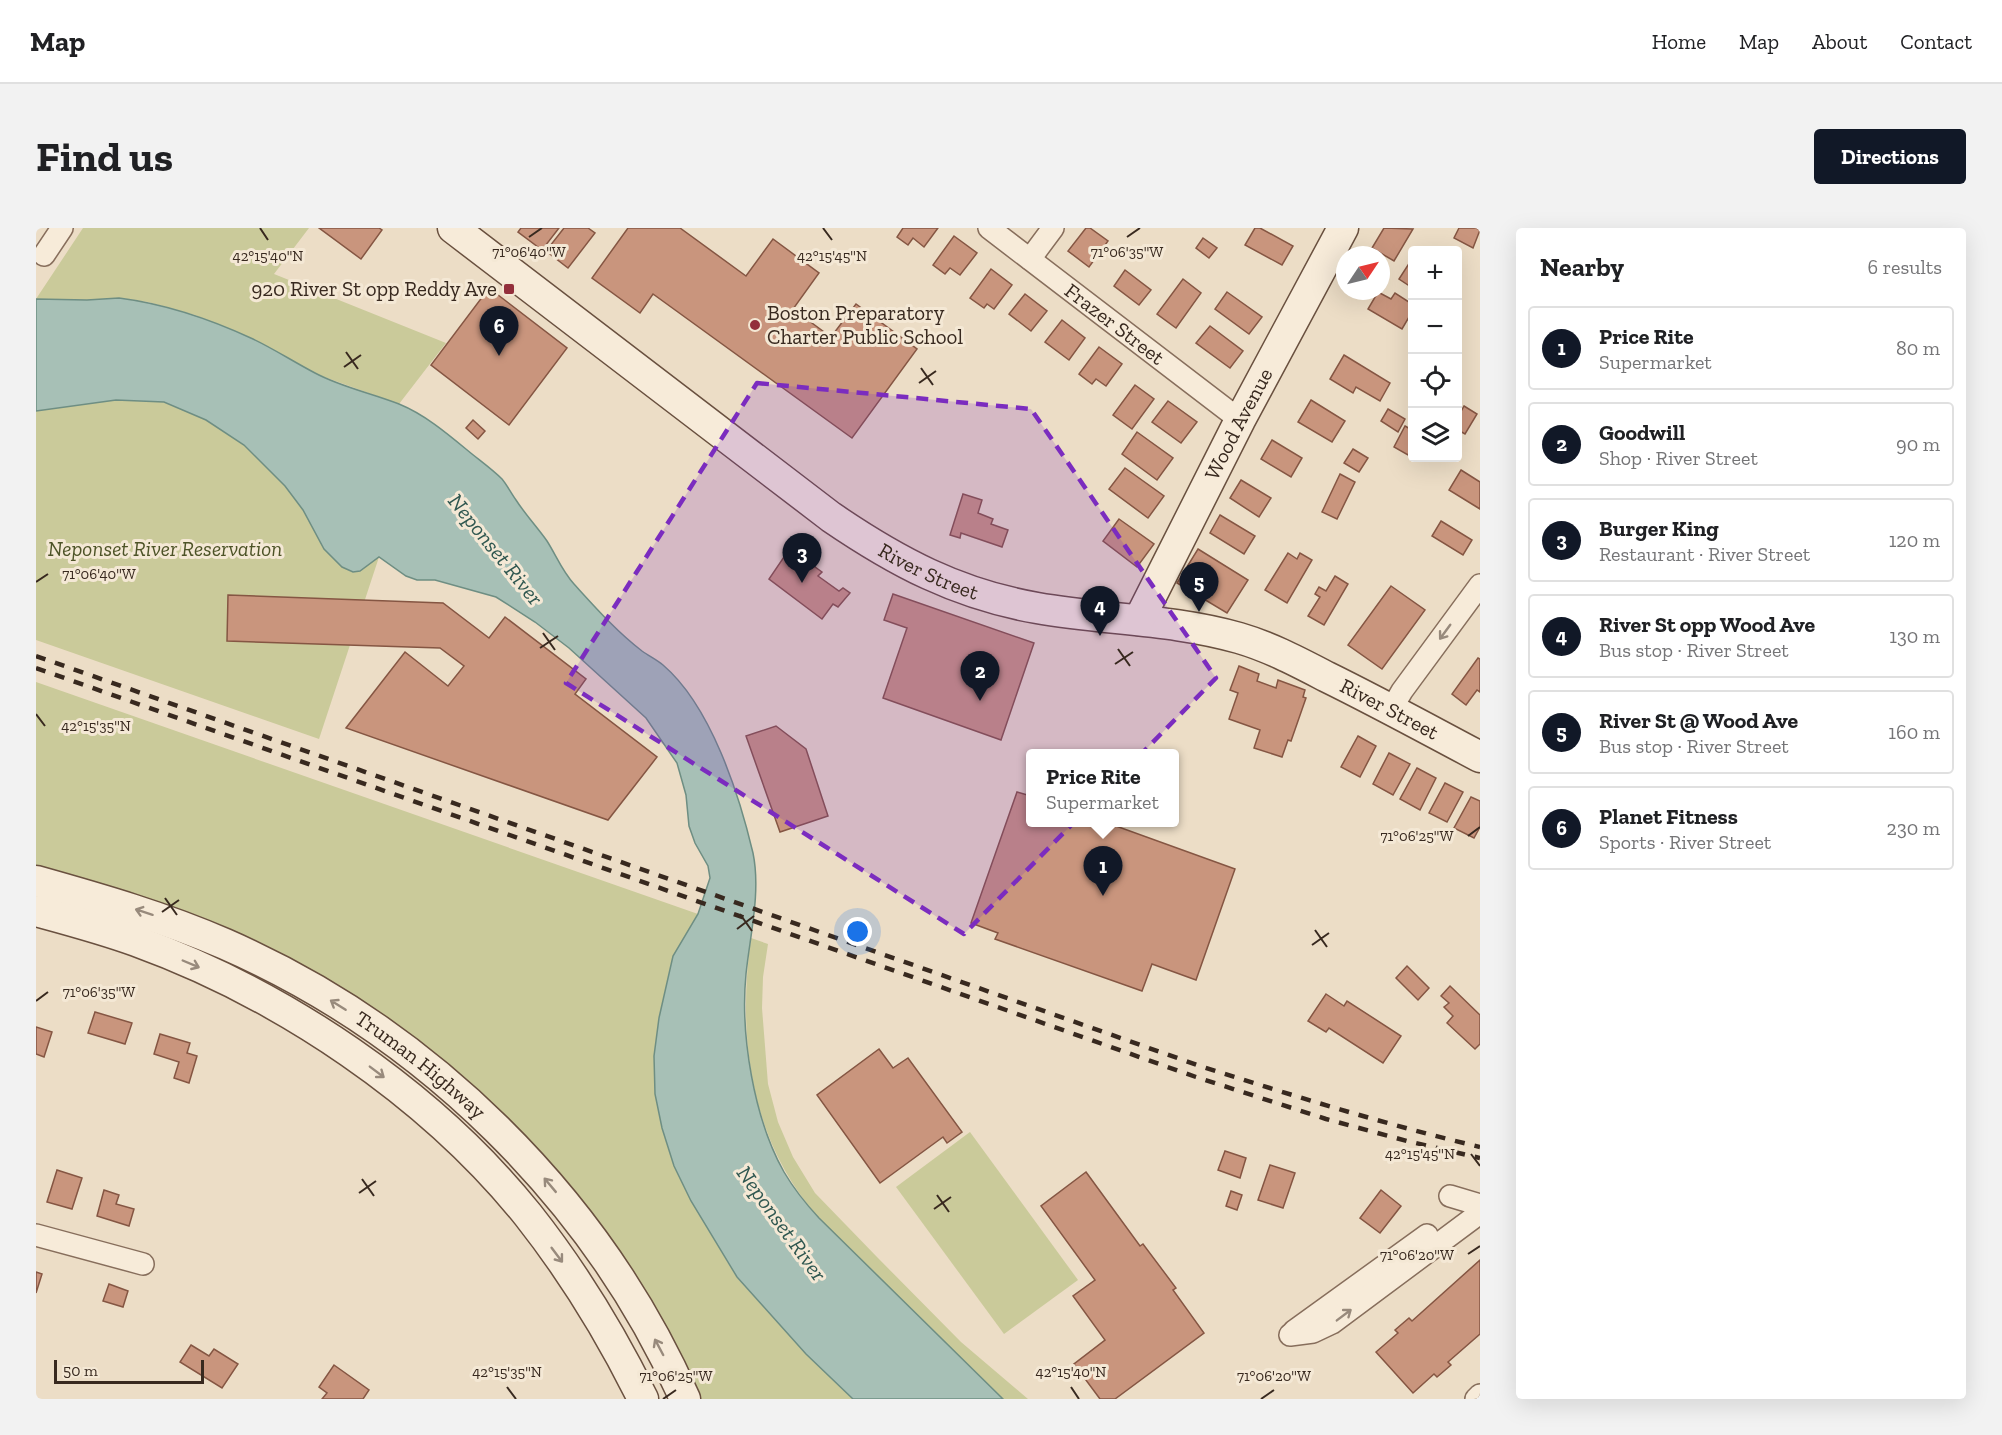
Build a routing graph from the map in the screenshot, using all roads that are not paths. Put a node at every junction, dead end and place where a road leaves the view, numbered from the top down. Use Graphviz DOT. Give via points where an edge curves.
graph roads {
  1 [pos="62,228"];
  2 [pos="989,228"];
  3 [pos="1053,228"];
  4 [pos="1343,228"];
  5 [pos="465,232"];
  6 [pos="44,255"];
  7 [pos="1030,260"];
  8 [pos="1240,420"];
  9 [pos="1480,585"];
  10 [pos="1138,620"];
  11 [pos="1391,710"];
  12 [pos="1480,757"];
  13 [pos="36,881"];
  14 [pos="36,911"];
  15 [pos="1450,1196"];
  16 [pos="1477,1207"];
  17 [pos="36,1235"];
  18 [pos="143,1264"];
  19 [pos="1480,1395"];
  20 [pos="643,1399"];
  21 [pos="685,1399"];
  22 [pos="1476,1399"];
  1 -- 6 [label="street"];
  2 -- 7 [label="street, Frazer Street"];
  3 -- 7 [label="street"];
  4 -- 8 [label="main road, Wood Avenue"];
  5 -- 10 [label="main road, River Street" via="821,510 896,559 964,590 1015,604"];
  7 -- 8 [label="street, Frazer Street"];
  8 -- 10 [label="main road, Wood Avenue"];
  9 -- 11 [label="street, one-way"];
  10 -- 11 [label="main road, River Street" via="1200,628 1260,645"];
  11 -- 12 [label="main road, River Street"];
  21 -- 13 [label="main road, Truman Highway, one-way" via="651,1332 585,1229 523,1155 440,1078 350,1012 256,959 158,917"];
  14 -- 20 [label="main road, Truman Highway, one-way" via="137,942 228,981 301,1021 393,1084 464,1147 528,1215 590,1302"];
  15 -- 16 [label="street"];
  16 -- 16 [label="street, one-way" via="1290,1335 1313,1332 1332,1323"];
  17 -- 18 [label="street"];
  19 -- 22 [label="street"];
}
